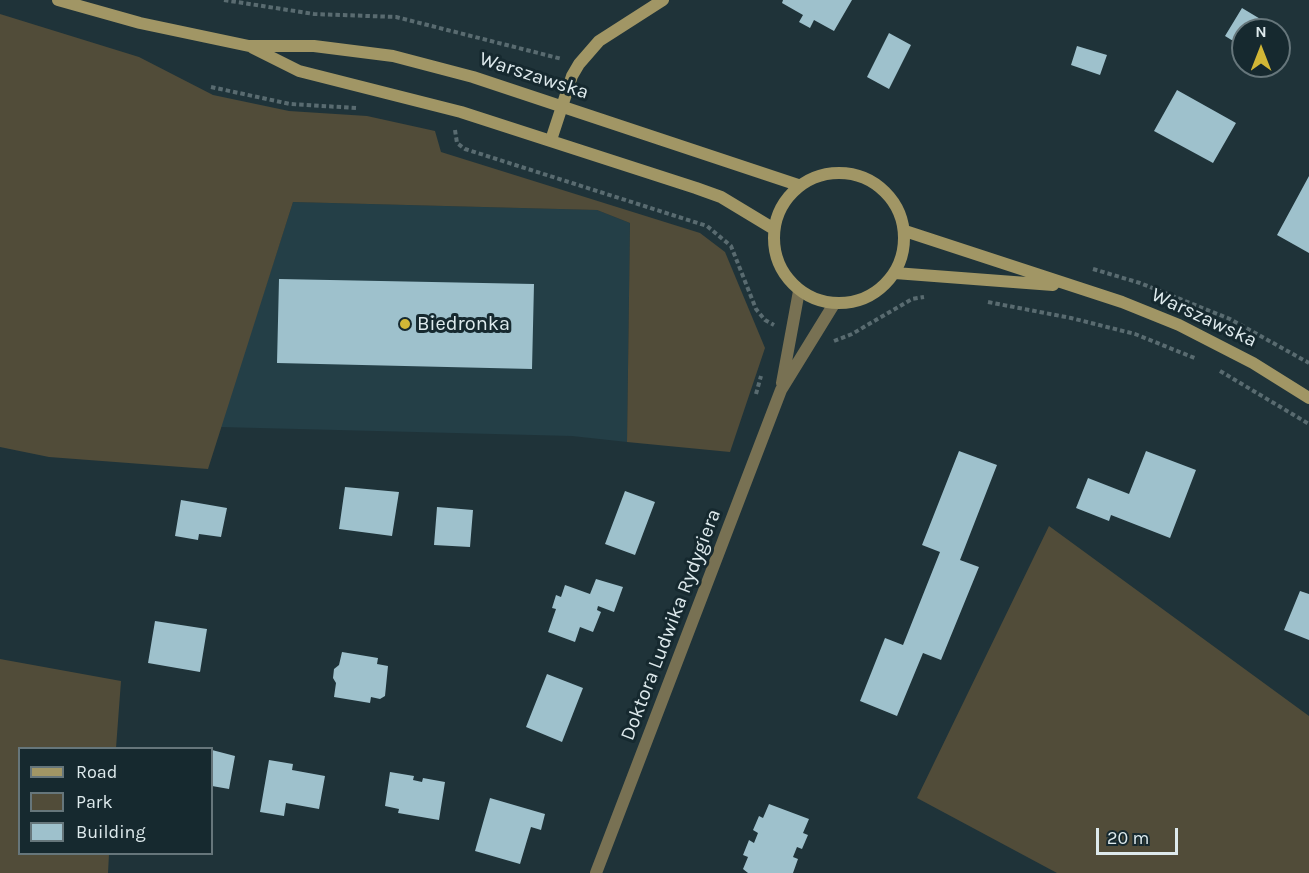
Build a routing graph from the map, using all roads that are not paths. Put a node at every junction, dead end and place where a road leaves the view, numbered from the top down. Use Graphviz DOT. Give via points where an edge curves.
graph roads {
  1 [pos="58,0"];
  2 [pos="663,0"];
  3 [pos="249,46"];
  4 [pos="562,106"];
  5 [pos="551,140"];
  6 [pos="798,184"];
  7 [pos="774,229"];
  8 [pos="905,231"];
  9 [pos="895,273"];
  10 [pos="1075,287"];
  11 [pos="799,291"];
  12 [pos="834,304"];
  13 [pos="781,390"];
  14 [pos="1309,398"];
  15 [pos="596,873"];
  1 -- 3 [label="main road, Warszawska" via="140,23"];
  2 -- 4 [label="main road" via="599,41 572,76"];
  3 -- 4 [label="main road, Warszawska" via="314,46 393,56 473,76"];
  3 -- 5 [label="main road, Warszawska" via="299,71 461,112"];
  4 -- 5 [label="main road"];
  4 -- 6 [label="main road, Warszawska"];
  5 -- 7 [label="main road, Warszawska" via="721,197"];
  6 -- 7 [label="main road"];
  6 -- 8 [label="main road" via="835,173 869,180 896,204"];
  7 -- 11 [label="main road" via="780,266"];
  8 -- 9 [label="main road"];
  8 -- 10 [label="main road, Warszawska"];
  9 -- 10 [label="main road, Warszawska"];
  9 -- 12 [label="main road" via="875,293"];
  10 -- 14 [label="main road, Warszawska" via="1122,302 1214,341"];
  11 -- 12 [label="main road"];
  11 -- 13 [label="street, Doktora Ludwika Rydygiera"];
  12 -- 13 [label="street, Doktora Ludwika Rydygiera"];
  13 -- 15 [label="street, Doktora Ludwika Rydygiera"];
}
